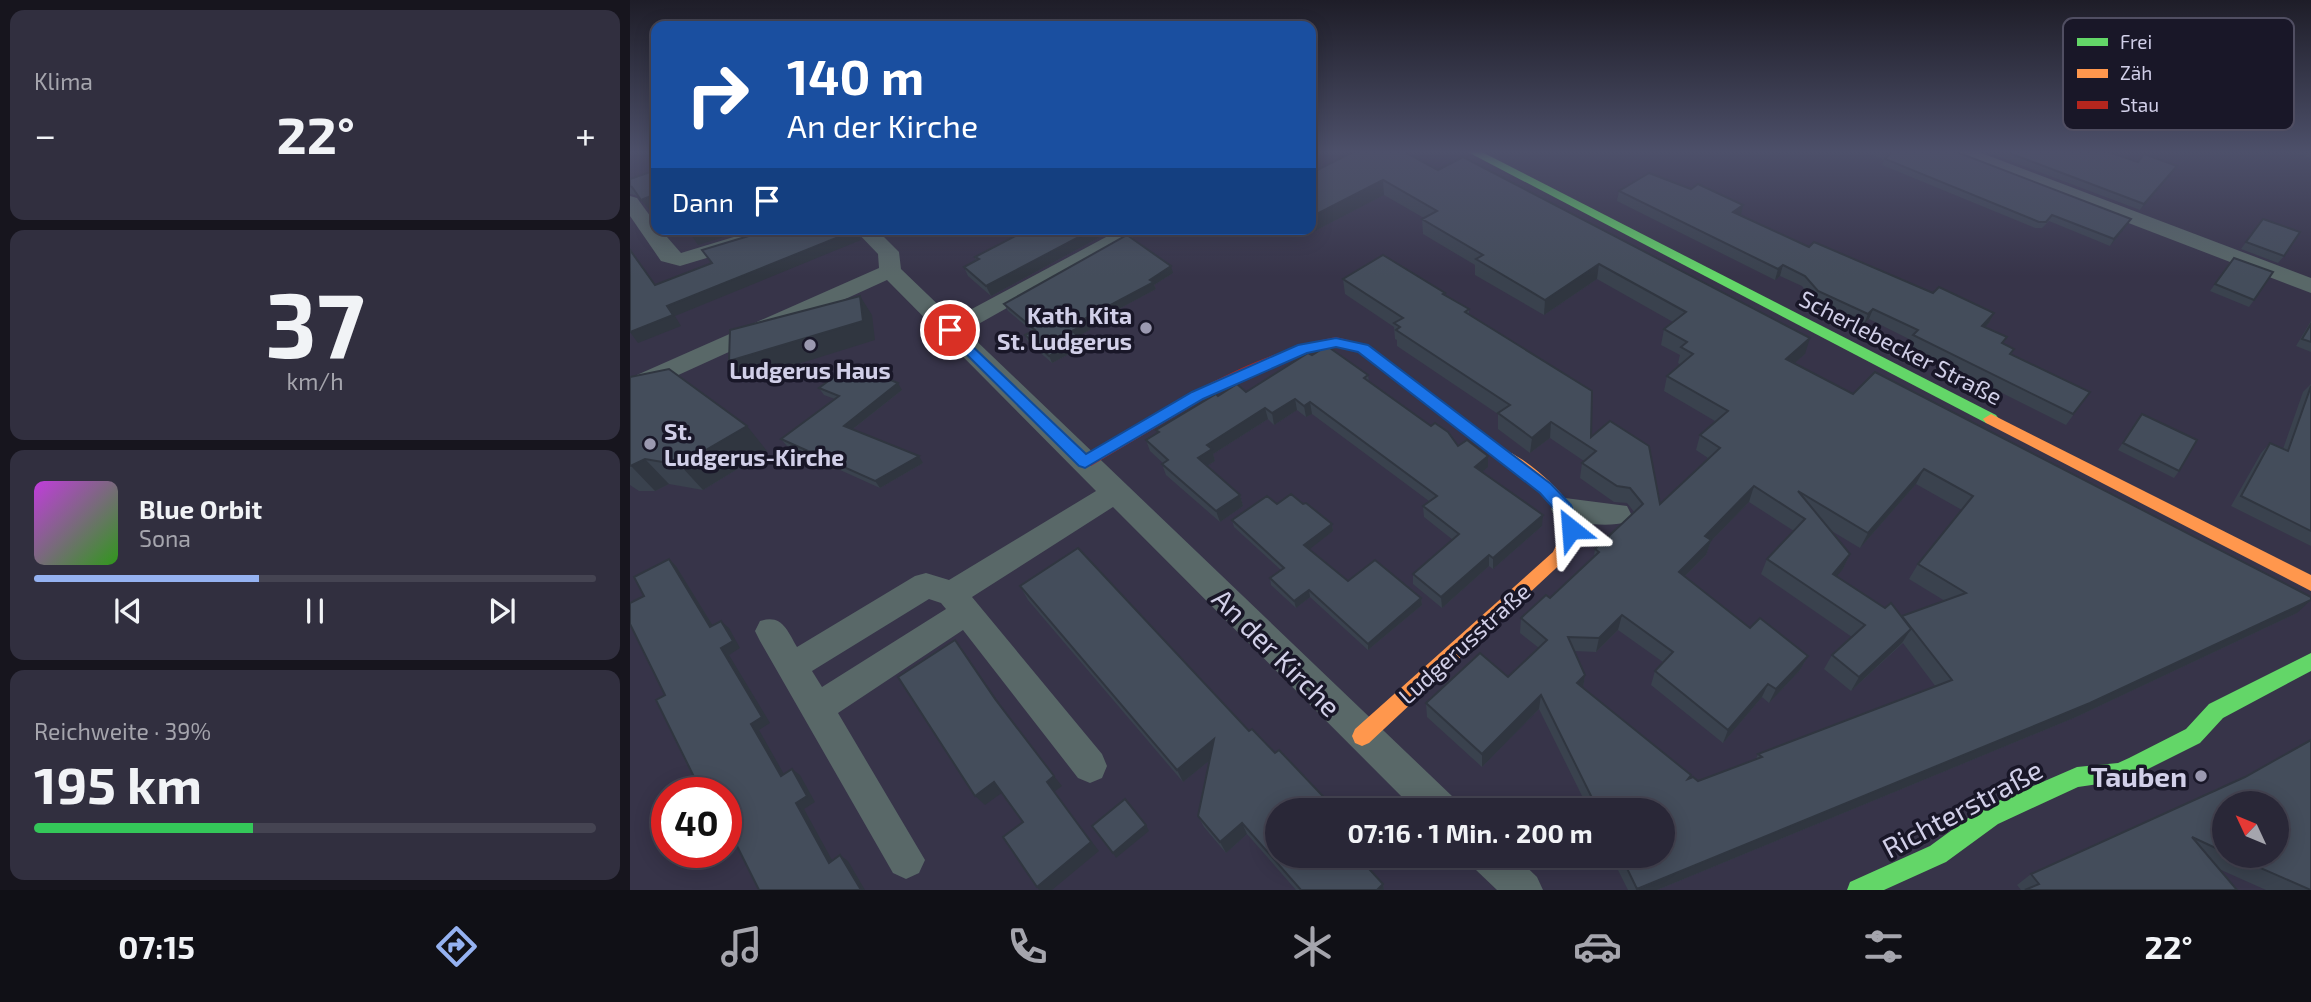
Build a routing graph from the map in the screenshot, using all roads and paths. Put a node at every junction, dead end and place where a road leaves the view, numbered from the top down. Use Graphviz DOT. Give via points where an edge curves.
graph roads {
  1 [pos="1552,193"];
  2 [pos="2067,193"];
  3 [pos="630,202"];
  4 [pos="651,231"];
  5 [pos="654,235"];
  6 [pos="763,235"];
  7 [pos="871,235"];
  8 [pos="1126,235"];
  9 [pos="890,271"];
  10 [pos="2311,286"];
  11 [pos="950,330"];
  12 [pos="630,388"];
  13 [pos="1085,462"];
  14 [pos="1116,492"];
  15 [pos="1565,509"];
  16 [pos="1617,514"];
  17 [pos="2311,584"];
  18 [pos="959,603"];
  19 [pos="771,631"];
  20 [pos="2311,661"];
  21 [pos="793,666"];
  22 [pos="817,708"];
  23 [pos="1362,737"];
  24 [pos="1090,766"];
  25 [pos="1427,798"];
  26 [pos="906,860"];
  27 [pos="1501,868"];
  28 [pos="1524,890"];
  29 [pos="1858,890"];
  1 -- 17 [label="street, Scherlebecker Straße"];
  2 -- 10 [label="street"];
  3 -- 4 [label="street"];
  5 -- 6 [label="street" via="669,256 680,260"];
  7 -- 9 [label="street" via="888,251"];
  8 -- 11 [label="street"];
  9 -- 11 [label="street, An der Kirche"];
  9 -- 12 [label="street"];
  11 -- 13 [label="street, An der Kirche"];
  13 -- 14 [label="street, An der Kirche"];
  13 -- 15 [label="street" via="1197,396 1303,348 1336,342 1363,348 1512,461"];
  14 -- 18 [label="street"];
  14 -- 23 [label="street, An der Kirche"];
  15 -- 16 [label="street"];
  15 -- 23 [label="street, Ludgerusstraße" via="1571,529 1560,556"];
  18 -- 21 [label="street" via="926,585"];
  18 -- 22 [label="street"];
  18 -- 24 [label="street"];
  19 -- 21 [label="street"];
  20 -- 29 [label="street, Richterstraße" via="2216,711 2193,736 2136,765 2119,773 2077,778 1990,816 1938,854"];
  21 -- 22 [label="street"];
  22 -- 26 [label="street"];
  23 -- 25 [label="street, An der Kirche"];
  27 -- 28 [label="street"];
}
